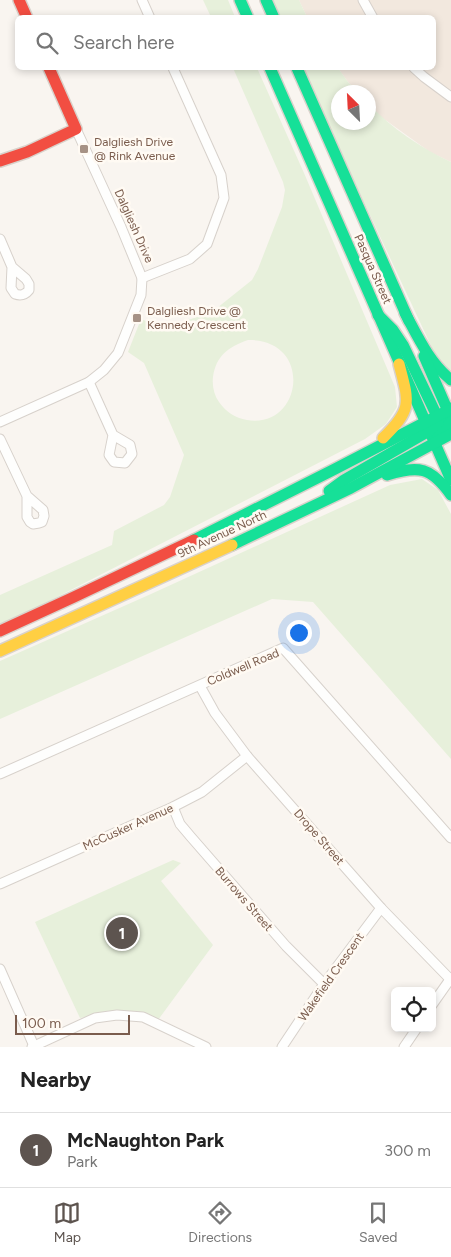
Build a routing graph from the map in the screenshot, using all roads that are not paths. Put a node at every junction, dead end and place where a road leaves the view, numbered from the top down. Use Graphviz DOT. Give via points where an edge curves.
graph roads {
  1 [pos="19,0"];
  2 [pos="142,0"];
  3 [pos="240,0"];
  4 [pos="266,0"];
  5 [pos="363,0"];
  6 [pos="26,15"];
  7 [pos="149,15"];
  8 [pos="247,15"];
  9 [pos="273,15"];
  10 [pos="370,15"];
  11 [pos="50,70"];
  12 [pos="174,70"];
  13 [pos="271,70"];
  14 [pos="298,70"];
  15 [pos="416,70"];
  16 [pos="451,97"];
  17 [pos="76,129"];
  18 [pos="0,161"];
  19 [pos="0,239"];
  20 [pos="12,267"];
  21 [pos="142,278"];
  22 [pos="405,313"];
  23 [pos="378,314"];
  24 [pos="399,364"];
  25 [pos="451,380"];
  26 [pos="89,382"];
  27 [pos="0,422"];
  28 [pos="442,425"];
  29 [pos="114,435"];
  30 [pos="0,439"];
  31 [pos="451,449"];
  32 [pos="367,452"];
  33 [pos="451,480"];
  34 [pos="353,487"];
  35 [pos="451,494"];
  36 [pos="27,496"];
  37 [pos="294,516"];
  38 [pos="0,631"];
  39 [pos="0,651"];
  40 [pos="200,686"];
  41 [pos="247,756"];
  42 [pos="0,774"];
  43 [pos="173,807"];
  44 [pos="451,838"];
  45 [pos="0,884"];
  46 [pos="381,908"];
  47 [pos="0,970"];
  48 [pos="451,978"];
  49 [pos="324,984"];
  50 [pos="436,999"];
  51 [pos="414,1032"];
  52 [pos="33,1046"];
  53 [pos="206,1047"];
  54 [pos="282,1047"];
  55 [pos="404,1047"];
  1 -- 6 [label="main road"];
  2 -- 7 [label="street"];
  3 -- 8 [label="main road"];
  4 -- 9 [label="main road"];
  5 -- 10 [label="street"];
  11 -- 17 [label="main road, Dalgliesh Drive"];
  12 -- 21 [label="street" via="221,175 224,198 207,244 190,259"];
  13 -- 23 [label="main road, Pasqua Street"];
  14 -- 22 [label="main road, Pasqua Street"];
  15 -- 16 [label="street"];
  17 -- 18 [label="main road"];
  17 -- 21 [label="street, Dalgliesh Drive"];
  19 -- 20 [label="street"];
  21 -- 26 [label="street, Dalgliesh Drive" via="141,295 118,353"];
  22 -- 25 [label="main road" via="431,360"];
  22 -- 28 [label="main road, Pasqua Street"];
  23 -- 24 [label="main road, Pasqua Street"];
  23 -- 28 [label="main road" via="404,346"];
  24 -- 28 [label="main road, Pasqua Street"];
  24 -- 32 [label="main road" via="408,402 404,418"];
  26 -- 27 [label="street, Dalgliesh Drive"];
  26 -- 29 [label="street"];
  28 -- 31 [label="main road"];
  28 -- 32 [label="main road, 9th Avenue North"];
  28 -- 33 [label="main road, Pasqua Street"];
  28 -- 34 [label="main road, 9th Avenue North"];
  28 -- 37 [label="main road" via="344,480"];
  30 -- 36 [label="street"];
  32 -- 38 [label="main road, 9th Avenue North"];
  34 -- 35 [label="main road" via="409,468 430,473"];
  34 -- 37 [label="main road, 9th Avenue North"];
  37 -- 39 [label="main road, 9th Avenue North"];
  40 -- 41 [label="street, Drope Street" via="214,713"];
  40 -- 42 [label="street, Coldwell Road"];
  40 -- 44 [label="street, Coldwell Road" via="283,648"];
  41 -- 43 [label="street, McCusker Avenue" via="202,792"];
  41 -- 46 [label="street, Drope Street"];
  43 -- 45 [label="street, McCusker Avenue"];
  43 -- 49 [label="street, Burrows Street" via="190,837"];
  46 -- 48 [label="street, Drope Street"];
  46 -- 49 [label="street, Wakefield Crescent"];
  47 -- 52 [label="street"];
  48 -- 50 [label="street"];
  49 -- 54 [label="street, Wakefield Crescent"];
  51 -- 55 [label="street"];
  52 -- 53 [label="street" via="95,1018 117,1014 143,1017"];
}
